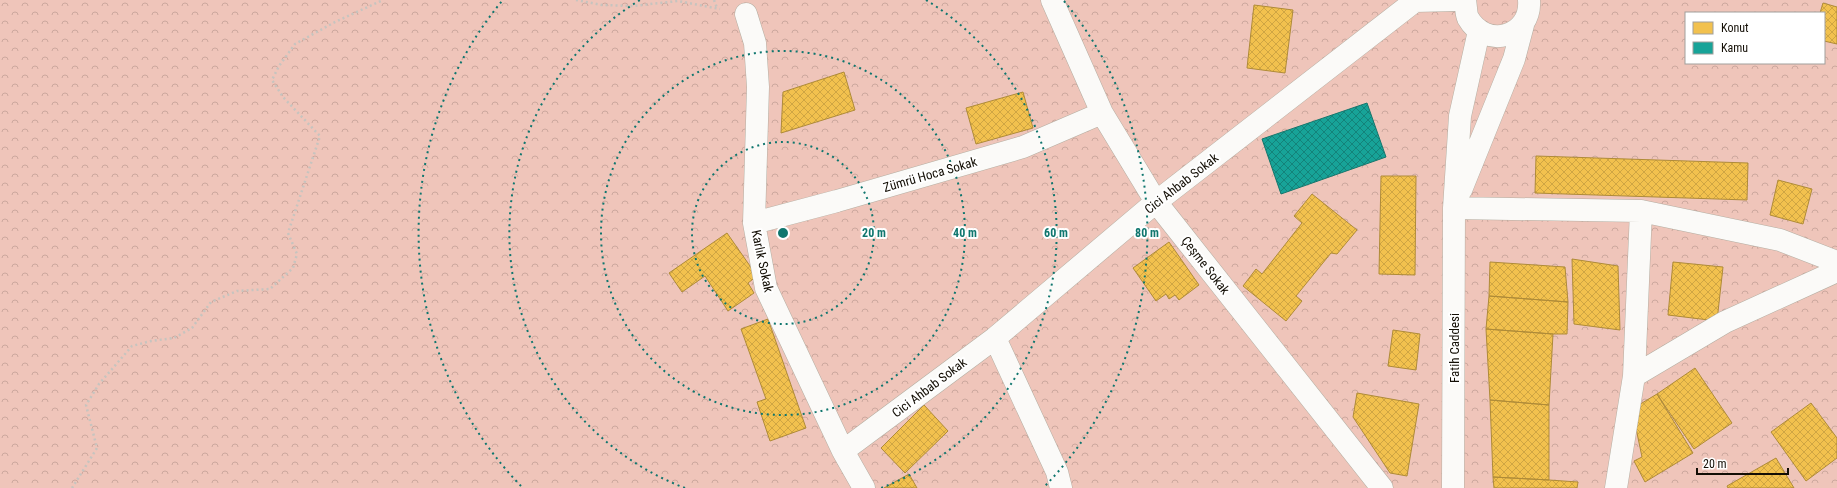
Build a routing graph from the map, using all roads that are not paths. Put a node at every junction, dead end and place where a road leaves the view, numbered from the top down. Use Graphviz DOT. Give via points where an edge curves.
graph roads {
  1 [pos="1052,0"];
  2 [pos="1408,0"];
  3 [pos="1455,0"];
  4 [pos="1465,0"];
  5 [pos="1529,0"];
  6 [pos="746,14"];
  7 [pos="1523,25"];
  8 [pos="1479,31"];
  9 [pos="1102,113"];
  10 [pos="1156,202"];
  11 [pos="1454,208"];
  12 [pos="1640,211"];
  13 [pos="754,223"];
  14 [pos="1837,262"];
  15 [pos="1837,271"];
  16 [pos="995,338"];
  17 [pos="1634,376"];
  18 [pos="843,452"];
  19 [pos="864,488"];
  20 [pos="1061,488"];
  21 [pos="1382,488"];
  22 [pos="1453,488"];
  23 [pos="1616,488"];
  1 -- 9 [label="street, Çeşme Sokak"];
  2 -- 3 [label="street, Cici Ahbab Sokak"];
  2 -- 10 [label="street, Cici Ahbab Sokak"];
  4 -- 8 [label="street" via="1468,18"];
  5 -- 7 [label="street, Fatih Caddesi" via="1530,9"];
  6 -- 13 [label="street, Karlık Sokak" via="755,44 758,87"];
  7 -- 8 [label="street" via="1510,34 1494,37"];
  7 -- 11 [label="street, Fatih Caddesi" via="1514,59"];
  8 -- 11 [label="street, Fatih Caddesi" via="1460,116"];
  9 -- 10 [label="street, Çeşme Sokak"];
  9 -- 13 [label="street, Zümrü Hoca Sokak" via="1023,147"];
  10 -- 16 [label="street, Cici Ahbab Sokak"];
  10 -- 21 [label="street, Çeşme Sokak"];
  11 -- 12 [label="street"];
  11 -- 22 [label="street, Fatih Caddesi"];
  12 -- 14 [label="street" via="1780,240"];
  12 -- 17 [label="street"];
  13 -- 18 [label="street, Karlık Sokak" via="766,288"];
  15 -- 17 [label="street" via="1725,322"];
  16 -- 18 [label="street, Cici Ahbab Sokak"];
  16 -- 20 [label="street" via="1057,472"];
  17 -- 23 [label="street"];
  18 -- 19 [label="street, Karlık Sokak"];
}
